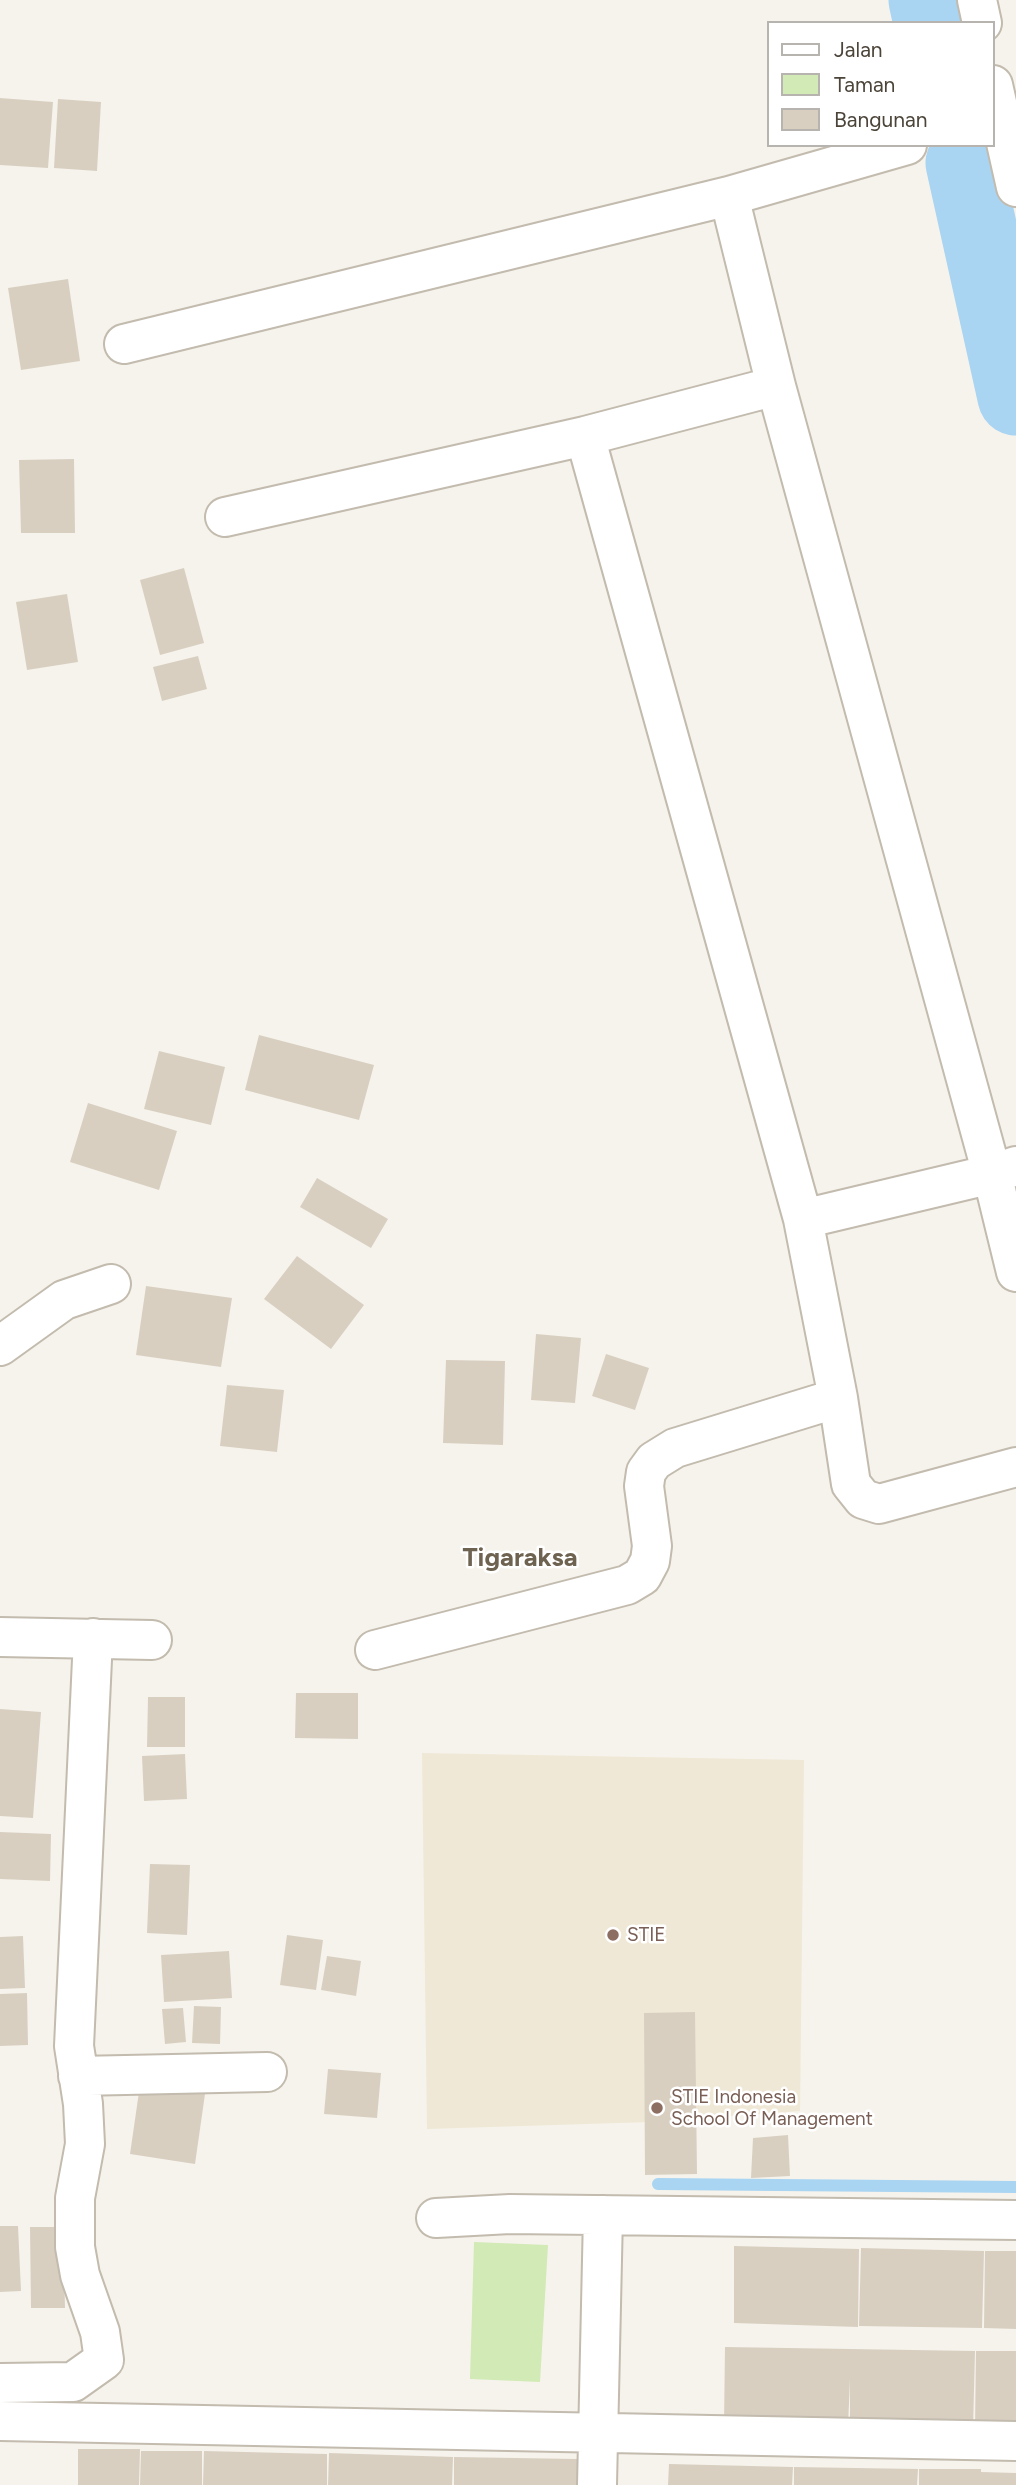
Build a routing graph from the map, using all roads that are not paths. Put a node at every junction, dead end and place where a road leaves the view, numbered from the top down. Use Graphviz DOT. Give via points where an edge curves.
graph roads {
  1 [pos="978,0"];
  2 [pos="982,21"];
  3 [pos="1001,110"];
  4 [pos="900,147"];
  5 [pos="1016,187"];
  6 [pos="729,195"];
  7 [pos="124,344"];
  8 [pos="776,386"];
  9 [pos="584,436"];
  10 [pos="225,517"];
  11 [pos="1004,1170"];
  12 [pos="803,1219"];
  13 [pos="1016,1272"];
  14 [pos="111,1284"];
  15 [pos="0,1346"];
  16 [pos="838,1398"];
  17 [pos="1016,1467"];
  18 [pos="0,1628"];
  19 [pos="93,1639"];
  20 [pos="152,1640"];
  21 [pos="375,1650"];
  22 [pos="267,2072"];
  23 [pos="78,2076"];
  24 [pos="603,2215"];
  25 [pos="436,2218"];
  26 [pos="1016,2220"];
  27 [pos="0,2383"];
  28 [pos="0,2421"];
  29 [pos="598,2434"];
  30 [pos="1016,2441"];
  31 [pos="597,2485"];
  1 -- 2 [label="street"];
  3 -- 5 [label="street"];
  4 -- 6 [label="street"];
  6 -- 7 [label="street"];
  6 -- 8 [label="street"];
  8 -- 9 [label="street"];
  8 -- 11 [label="street"];
  9 -- 10 [label="street"];
  9 -- 12 [label="street"];
  11 -- 12 [label="street"];
  11 -- 13 [label="street"];
  12 -- 16 [label="street"];
  14 -- 15 [label="street" via="64,1300"];
  16 -- 17 [label="street" via="850,1484 863,1499 879,1504"];
  16 -- 21 [label="street" via="675,1448 654,1461 646,1472 645,1486 650,1562 642,1576 627,1585"];
  18 -- 19 [label="street"];
  19 -- 20 [label="street"];
  19 -- 23 [label="street" via="74,2046"];
  22 -- 23 [label="street"];
  23 -- 27 [label="street" via="85,2144 75,2198 75,2247 104,2360 73,2382"];
  24 -- 25 [label="street"];
  24 -- 26 [label="street"];
  24 -- 29 [label="street"];
  28 -- 29 [label="street"];
  29 -- 30 [label="street"];
  29 -- 31 [label="street"];
}
